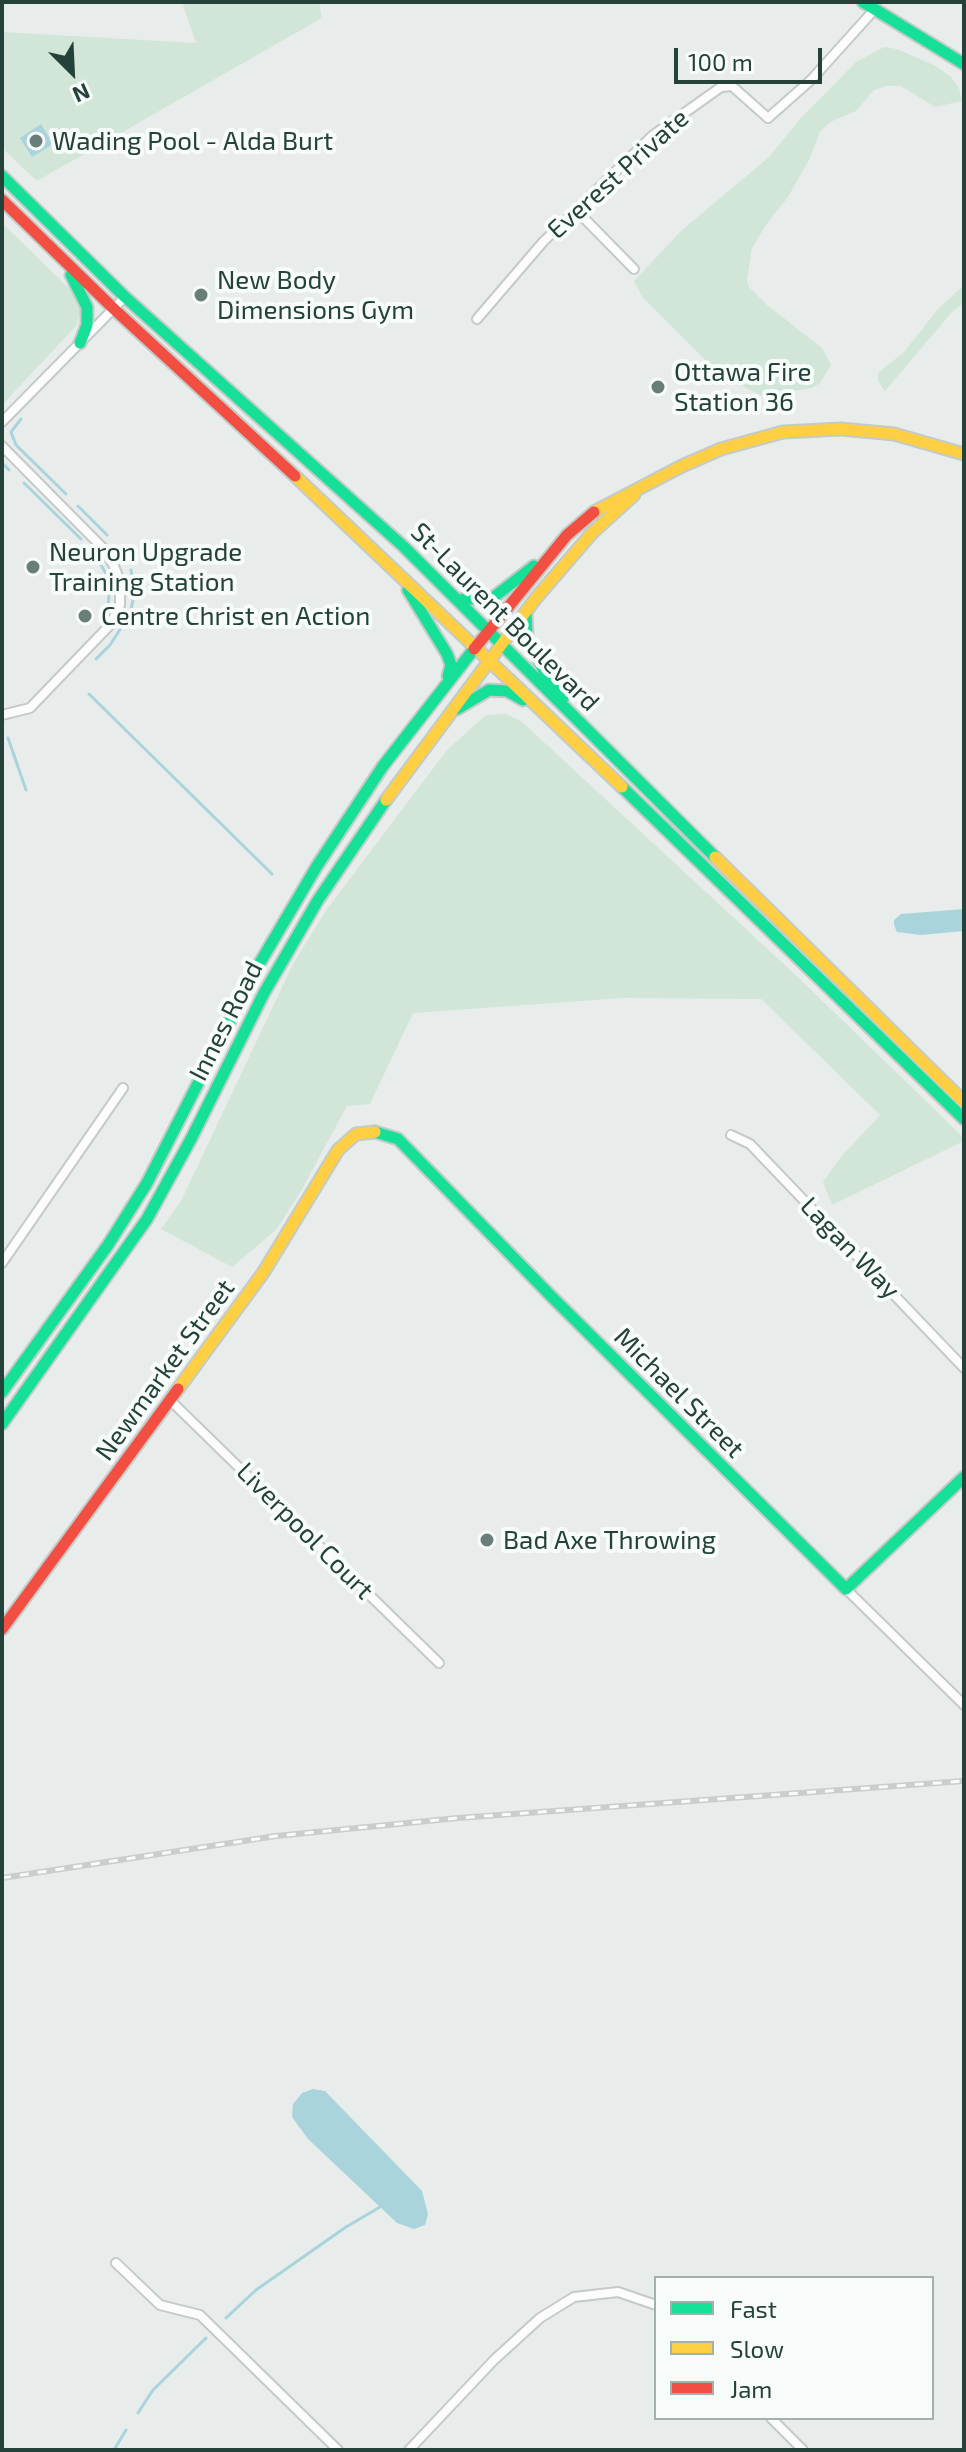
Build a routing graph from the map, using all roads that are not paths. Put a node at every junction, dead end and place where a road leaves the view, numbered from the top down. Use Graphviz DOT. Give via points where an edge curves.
graph roads {
  1 [pos="863,2"];
  2 [pos="875,9"];
  3 [pos="964,64"];
  4 [pos="2,176"];
  5 [pos="2,200"];
  6 [pos="576,210"];
  7 [pos="52,249"];
  8 [pos="634,269"];
  9 [pos="125,297"];
  10 [pos="114,309"];
  11 [pos="477,319"];
  12 [pos="80,343"];
  13 [pos="2,422"];
  14 [pos="2,446"];
  15 [pos="964,454"];
  16 [pos="640,489"];
  17 [pos="550,553"];
  18 [pos="397,572"];
  19 [pos="458,600"];
  20 [pos="526,613"];
  21 [pos="488,632"];
  22 [pos="502,646"];
  23 [pos="476,648"];
  24 [pos="490,662"];
  25 [pos="447,681"];
  26 [pos="541,709"];
  27 [pos="2,715"];
  28 [pos="446,717"];
  29 [pos="583,725"];
  30 [pos="123,1088"];
  31 [pos="964,1102"];
  32 [pos="964,1119"];
  33 [pos="356,1134"];
  34 [pos="731,1135"];
  35 [pos="2,1263"];
  36 [pos="964,1368"];
  37 [pos="2,1392"];
  38 [pos="170,1400"];
  39 [pos="2,1424"];
  40 [pos="964,1477"];
  41 [pos="846,1589"];
  42 [pos="2,1629"];
  43 [pos="439,1663"];
  44 [pos="964,1705"];
  45 [pos="116,2263"];
  46 [pos="654,2304"];
  47 [pos="773,2420"];
  48 [pos="338,2450"];
  49 [pos="409,2450"];
  50 [pos="803,2450"];
  1 -- 2 [label="main road"];
  2 -- 3 [label="main road"];
  2 -- 6 [label="street, Everest Private" via="811,80 768,118 743,92 721,87 652,136"];
  4 -- 9 [label="main road, St-Laurent Boulevard"];
  5 -- 7 [label="main road, St-Laurent Boulevard"];
  6 -- 8 [label="street"];
  6 -- 11 [label="street, Everest Private"];
  7 -- 10 [label="main road, St-Laurent Boulevard"];
  7 -- 12 [label="main road" via="87,304"];
  9 -- 10 [label="street"];
  9 -- 19 [label="main road, St-Laurent Boulevard"];
  10 -- 12 [label="street"];
  10 -- 18 [label="main road, St-Laurent Boulevard"];
  12 -- 13 [label="street"];
  14 -- 27 [label="street" via="103,548 120,581 120,605 109,626 30,708"];
  15 -- 16 [label="main road" via="904,436 805,429 721,449"];
  16 -- 17 [label="main road" via="595,511"];
  16 -- 20 [label="main road, Innes Road" via="572,555"];
  17 -- 19 [label="main road" via="494,597"];
  17 -- 21 [label="main road, Innes Road"];
  18 -- 23 [label="main road, St-Laurent Boulevard"];
  18 -- 25 [label="main road" via="447,654"];
  19 -- 21 [label="main road, St-Laurent Boulevard"];
  20 -- 22 [label="main road, Innes Road"];
  20 -- 29 [label="main road" via="527,638 536,656"];
  21 -- 22 [label="main road, St-Laurent Boulevard"];
  21 -- 23 [label="main road, Innes Road"];
  22 -- 24 [label="main road, Innes Road"];
  22 -- 29 [label="main road, St-Laurent Boulevard"];
  23 -- 24 [label="main road, St-Laurent Boulevard"];
  23 -- 25 [label="main road, Innes Road"];
  24 -- 26 [label="main road, St-Laurent Boulevard"];
  24 -- 28 [label="main road, Innes Road"];
  25 -- 37 [label="main road, Innes Road" via="383,766 279,929 124,1221"];
  26 -- 28 [label="main road" via="493,689"];
  26 -- 32 [label="main road, St-Laurent Boulevard"];
  28 -- 39 [label="main road, Innes Road" via="307,917 147,1219"];
  29 -- 31 [label="main road, St-Laurent Boulevard"];
  30 -- 35 [label="street"];
  33 -- 38 [label="main road, Newmarket Street" via="338,1150 263,1273"];
  33 -- 41 [label="main road, Michael Street" via="377,1132 398,1139"];
  34 -- 36 [label="street, Lagan Way" via="750,1144"];
  38 -- 42 [label="main road, Newmarket Street"];
  38 -- 43 [label="street, Liverpool Court"];
  40 -- 41 [label="main road"];
  41 -- 44 [label="street, Michael Street"];
  45 -- 48 [label="street" via="160,2305 200,2315"];
  46 -- 49 [label="street" via="618,2292 574,2297 540,2318 494,2360"];
  47 -- 50 [label="street"];
}
